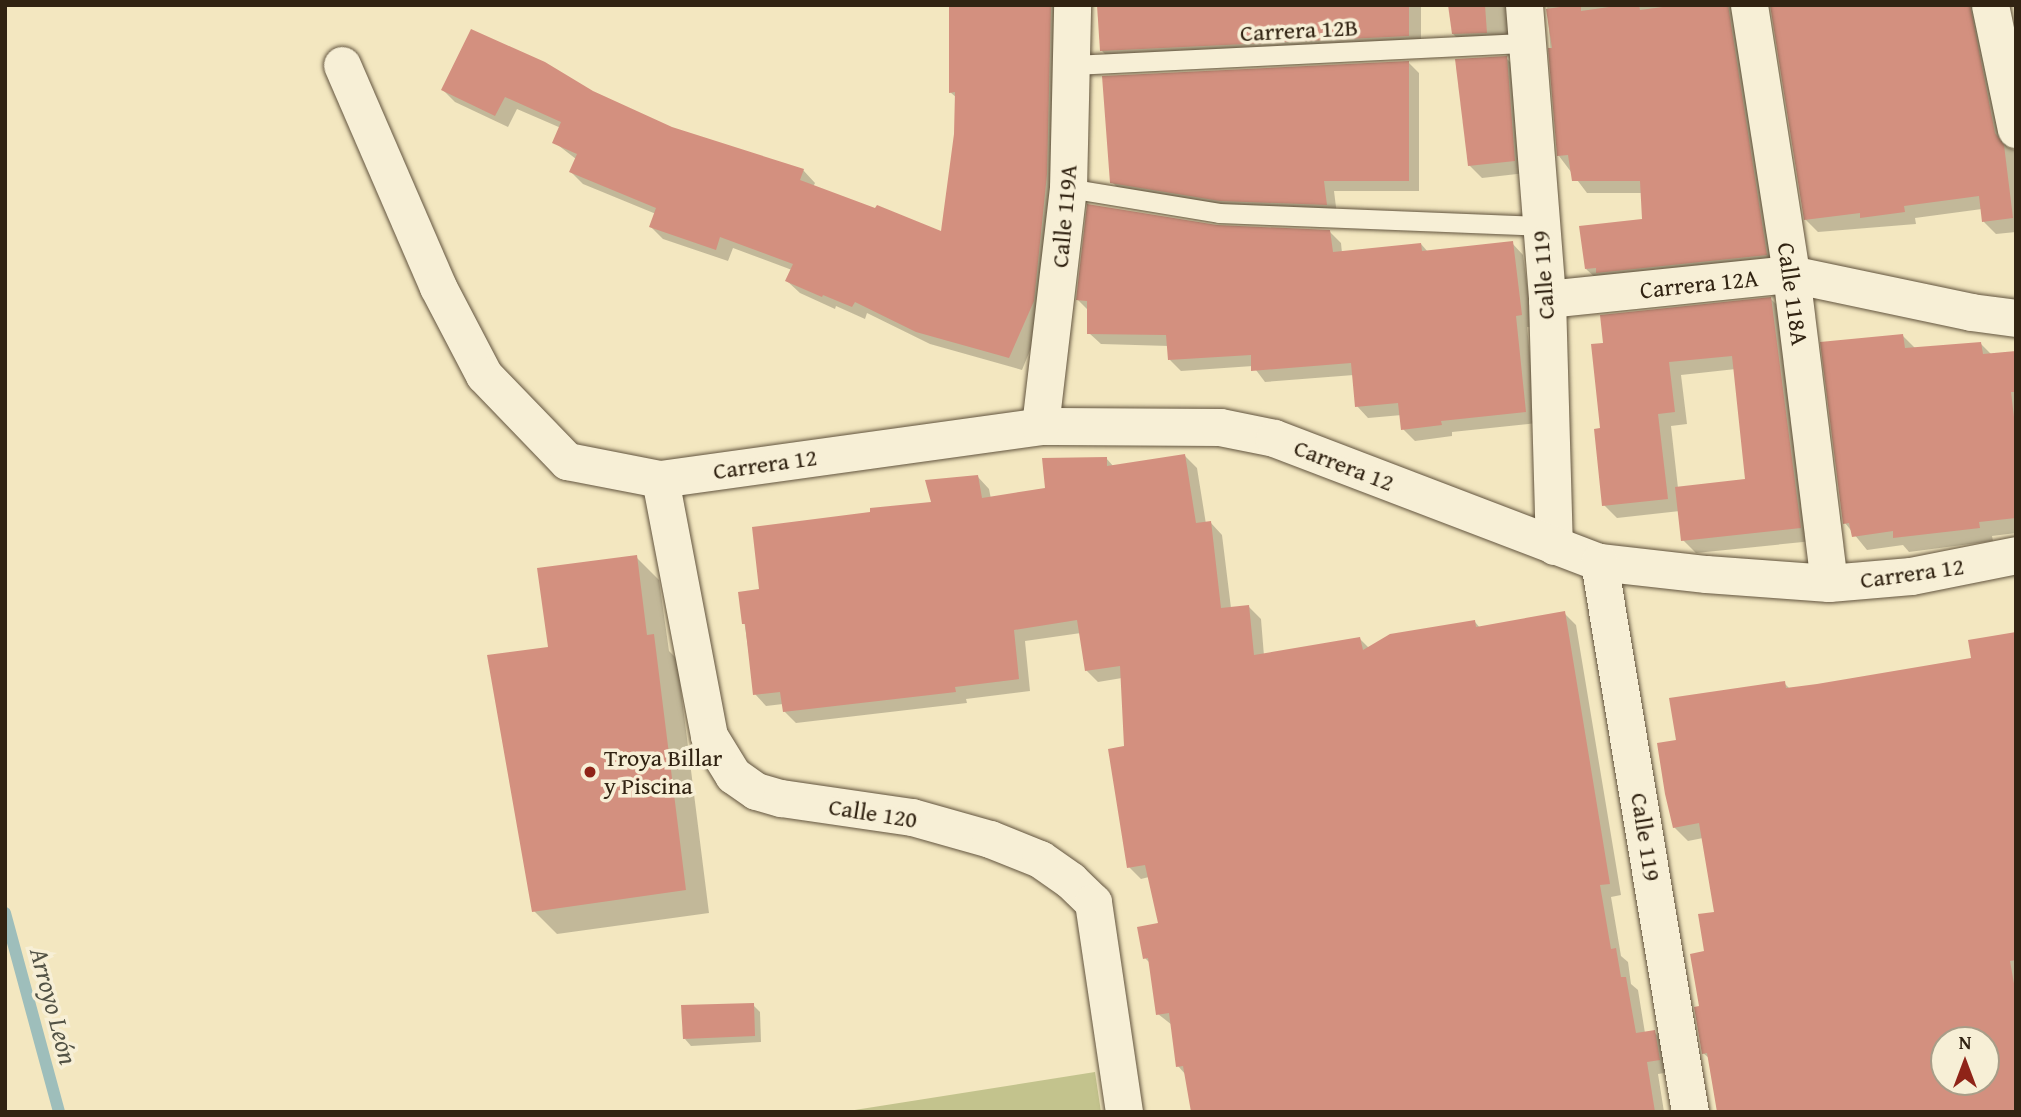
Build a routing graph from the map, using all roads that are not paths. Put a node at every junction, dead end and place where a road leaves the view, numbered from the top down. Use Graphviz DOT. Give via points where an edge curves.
graph roads {
  1 [pos="1072,5"];
  2 [pos="1524,5"];
  3 [pos="1749,5"];
  4 [pos="1990,5"];
  5 [pos="1528,43"];
  6 [pos="342,65"];
  7 [pos="1072,65"];
  8 [pos="2016,129"];
  9 [pos="1068,188"];
  10 [pos="1540,226"];
  11 [pos="1791,274"];
  12 [pos="1547,299"];
  13 [pos="2016,318"];
  14 [pos="1041,426"];
  15 [pos="660,479"];
  16 [pos="1553,546"];
  17 [pos="2016,555"];
  18 [pos="1599,562"];
  19 [pos="1829,583"];
  20 [pos="1124,1112"];
  21 [pos="1690,1112"];
  1 -- 7 [label="street, Calle 119A"];
  2 -- 5 [label="street, Calle 119"];
  3 -- 11 [label="street, Calle 118A"];
  4 -- 8 [label="street"];
  5 -- 7 [label="lane, Carrera 12B"];
  5 -- 10 [label="street, Calle 119"];
  6 -- 15 [label="street, Carrera 12" via="438,287 484,375 567,461"];
  7 -- 9 [label="street, Calle 119A"];
  9 -- 10 [label="lane" via="1219,213"];
  9 -- 14 [label="street, Calle 119A"];
  10 -- 12 [label="street, Calle 119"];
  11 -- 12 [label="street, Carrera 12A"];
  11 -- 13 [label="street, Carrera 12A"];
  11 -- 19 [label="street, Calle 118A"];
  12 -- 16 [label="street, Calle 119"];
  14 -- 15 [label="street, Carrera 12"];
  14 -- 16 [label="street, Carrera 12" via="1220,426 1274,438"];
  15 -- 20 [label="street, Calle 120" via="709,736 733,775 755,791 781,798 912,817 990,839 1040,859 1070,880 1093,902"];
  16 -- 18 [label="street, Carrera 12"];
  17 -- 19 [label="street, Carrera 12" via="1911,576"];
  18 -- 19 [label="street, Carrera 12"];
  18 -- 21 [label="street, Calle 119"];
}
